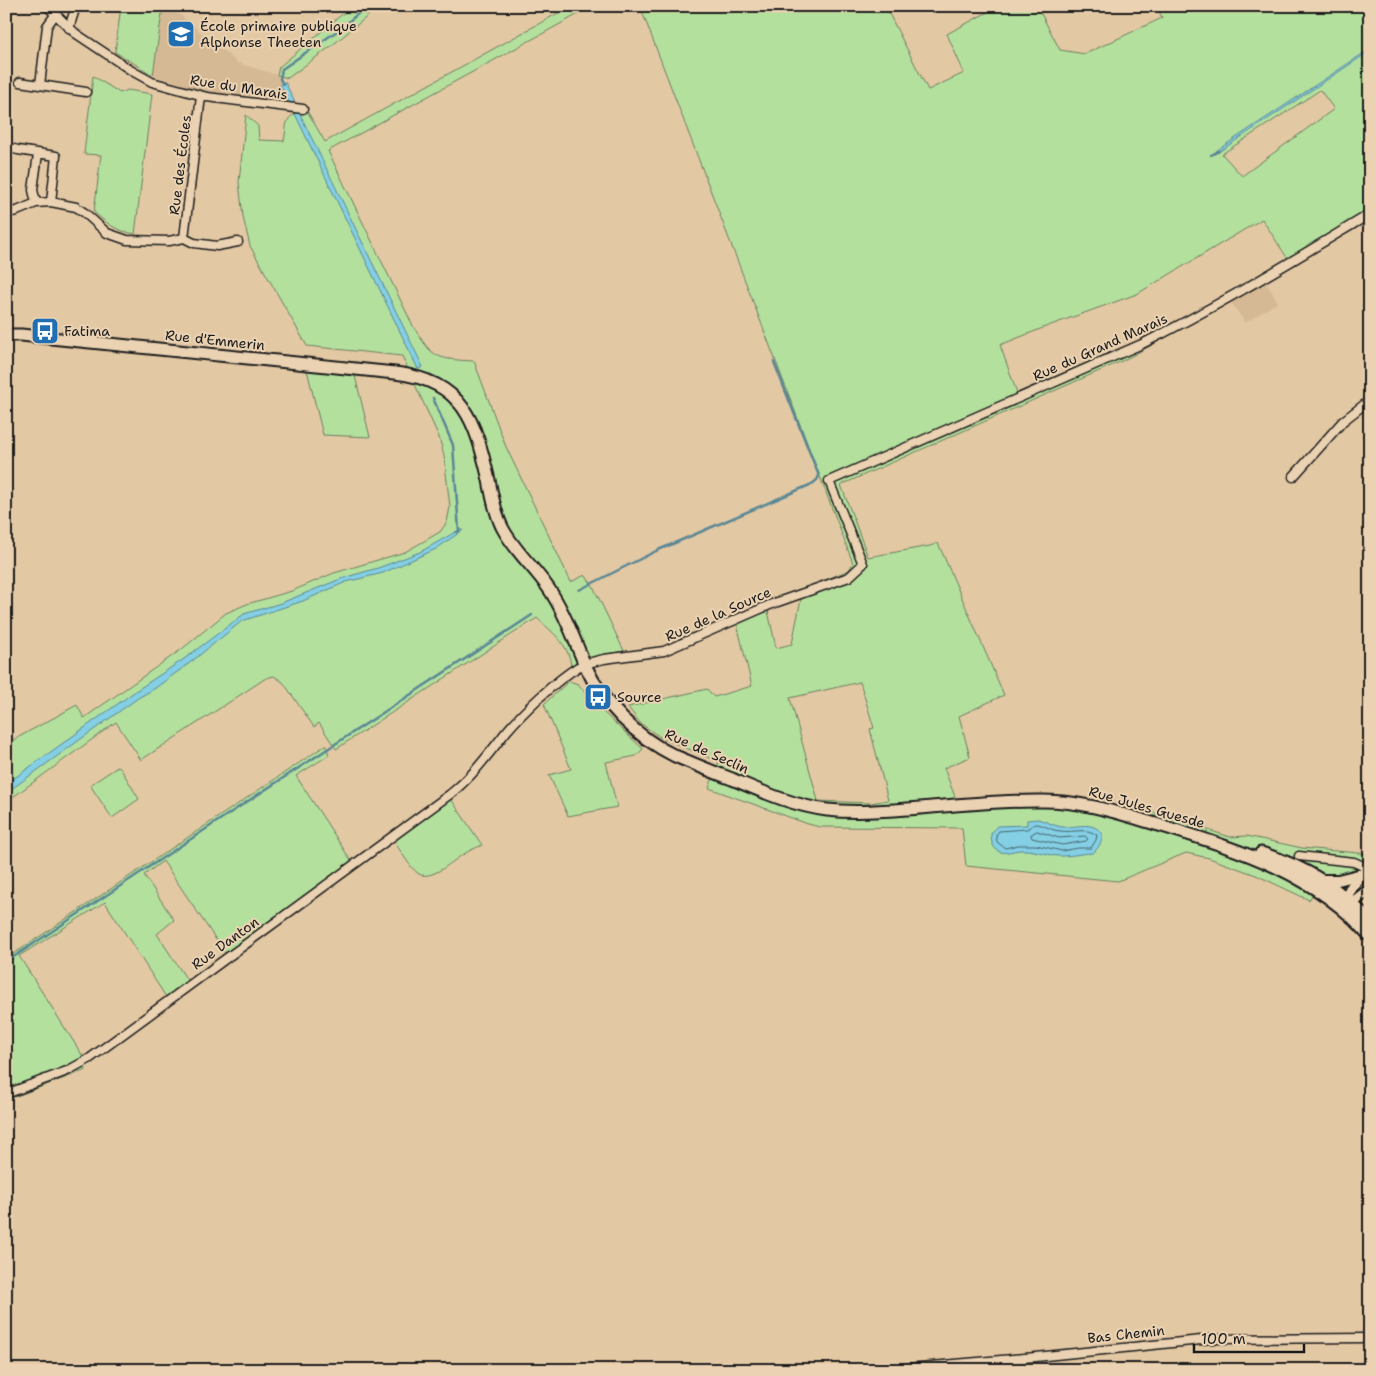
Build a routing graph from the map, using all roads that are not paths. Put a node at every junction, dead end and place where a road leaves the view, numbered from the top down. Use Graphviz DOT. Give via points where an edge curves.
graph roads {
  1 [pos="47,6"];
  2 [pos="76,6"];
  3 [pos="55,15"];
  4 [pos="68,28"];
  5 [pos="20,82"];
  6 [pos="40,85"];
  7 [pos="86,92"];
  8 [pos="201,96"];
  9 [pos="302,109"];
  10 [pos="6,147"];
  11 [pos="38,154"];
  12 [pos="51,202"];
  13 [pos="36,203"];
  14 [pos="6,213"];
  15 [pos="1370,214"];
  16 [pos="184,238"];
  17 [pos="238,242"];
  18 [pos="6,335"];
  19 [pos="421,378"];
  20 [pos="1370,400"];
  21 [pos="1293,477"];
  22 [pos="829,481"];
  23 [pos="584,664"];
  24 [pos="449,795"];
  25 [pos="1041,801"];
  26 [pos="1215,843"];
  27 [pos="1299,856"];
  28 [pos="1367,872"];
  29 [pos="1322,880"];
  30 [pos="1370,889"];
  31 [pos="1347,903"];
  32 [pos="1370,922"];
  33 [pos="1370,936"];
  34 [pos="6,1094"];
  35 [pos="1370,1338"];
  36 [pos="885,1370"];
  1 -- 3 [label="street, Rue du Marais"];
  2 -- 4 [label="street"];
  3 -- 4 [label="street, Rue du Marais"];
  3 -- 6 [label="street" via="47,26"];
  4 -- 8 [label="street, Rue du Marais" via="147,79"];
  5 -- 6 [label="street"];
  6 -- 7 [label="street"];
  8 -- 9 [label="street, Rue du Marais"];
  8 -- 16 [label="street, Rue des Écoles"];
  10 -- 11 [label="street"];
  11 -- 12 [label="street" via="56,156"];
  11 -- 13 [label="street" via="33,190"];
  12 -- 13 [label="street"];
  12 -- 16 [label="street" via="76,207 102,229 122,239 169,241"];
  13 -- 14 [label="street"];
  15 -- 22 [label="street, Rue du Grand Marais" via="1228,299 1169,330"];
  16 -- 17 [label="street" via="194,243 217,246"];
  18 -- 19 [label="main road, Rue d'Emmerin"];
  19 -- 23 [label="main road, Rue de Seclin" via="448,393 469,416 479,438 502,526 553,594"];
  20 -- 21 [label="street" via="1343,421"];
  22 -- 23 [label="street, Rue de la Source" via="863,564 852,575 772,604 664,651"];
  23 -- 24 [label="street, Rue de la Source" via="526,710 474,774"];
  23 -- 25 [label="main road, Rue de Seclin" via="615,711 652,743 690,762 789,801 824,810 863,812"];
  24 -- 34 [label="street, Rue Danton" via="89,1059 67,1071"];
  25 -- 26 [label="main road, Rue Jules Guesde" via="1094,806"];
  26 -- 29 [label="main road, Rue Jules Guesde" via="1271,856"];
  26 -- 31 [label="main road, Rue Jules Guesde" via="1273,865 1324,894"];
  27 -- 28 [label="street" via="1354,862"];
  28 -- 29 [label="street" via="1338,880"];
  28 -- 31 [label="street" via="1350,889"];
  29 -- 31 [label="main road, Rue Jules Guesde"];
  30 -- 31 [label="street"];
  31 -- 32 [label="main road"];
  31 -- 33 [label="main road"];
  35 -- 36 [label="street, Bas Chemin" via="1202,1339"];
}
